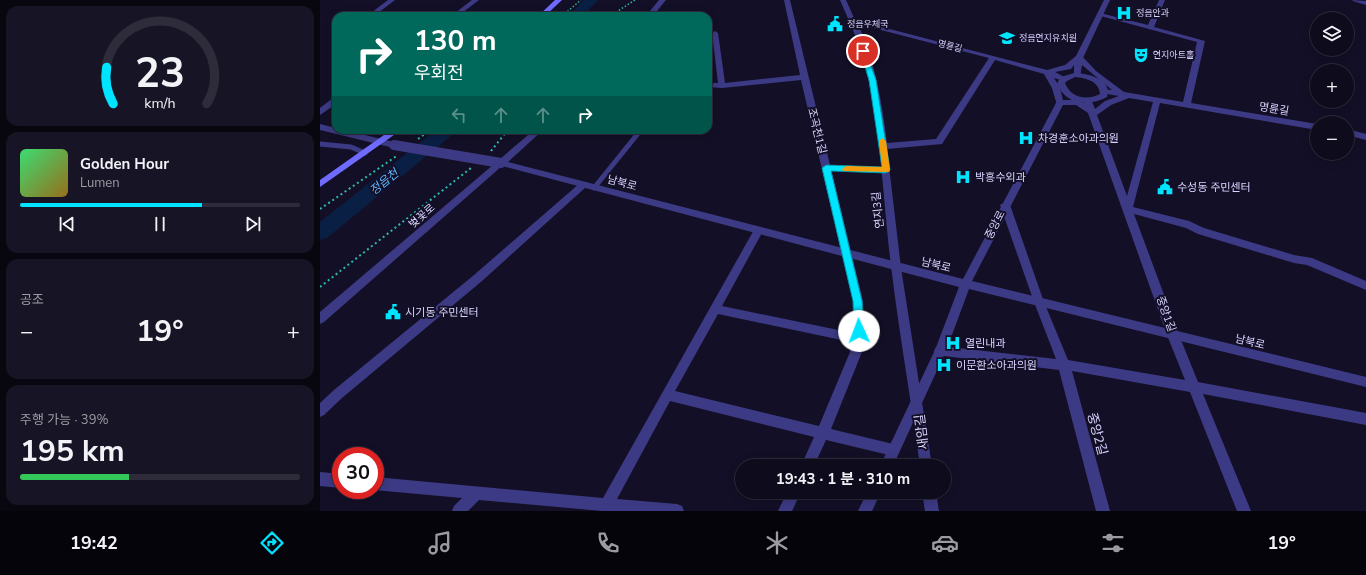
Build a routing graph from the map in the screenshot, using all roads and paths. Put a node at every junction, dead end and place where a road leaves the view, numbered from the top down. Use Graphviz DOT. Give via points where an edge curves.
graph roads {
  1 [pos="392,0"];
  2 [pos="476,0"];
  3 [pos="559,0"];
  4 [pos="581,0"];
  5 [pos="635,0"];
  6 [pos="663,0"];
  7 [pos="787,0"];
  8 [pos="842,0"];
  9 [pos="1107,0"];
  10 [pos="1162,0"];
  11 [pos="1355,0"];
  12 [pos="1366,3"];
  13 [pos="376,12"];
  14 [pos="460,12"];
  15 [pos="546,12"];
  16 [pos="567,12"];
  17 [pos="616,12"];
  18 [pos="652,12"];
  19 [pos="1100,15"];
  20 [pos="853,21"];
  21 [pos="1149,28"];
  22 [pos="715,32"];
  23 [pos="993,57"];
  24 [pos="1079,58"];
  25 [pos="1047,72"];
  26 [pos="1077,75"];
  27 [pos="804,77"];
  28 [pos="1064,79"];
  29 [pos="712,85"];
  30 [pos="722,86"];
  31 [pos="1104,91"];
  32 [pos="1070,96"];
  33 [pos="1127,96"];
  34 [pos="1088,101"];
  35 [pos="1157,101"];
  36 [pos="1060,102"];
  37 [pos="332,103"];
  38 [pos="1186,106"];
  39 [pos="322,109"];
  40 [pos="1093,114"];
  41 [pos="1310,126"];
  42 [pos="320,127"];
  43 [pos="332,130"];
  44 [pos="1354,133"];
  45 [pos="348,134"];
  46 [pos="392,134"];
  47 [pos="425,134"];
  48 [pos="504,134"];
  49 [pos="534,134"];
  50 [pos="637,134"];
  51 [pos="1366,136"];
  52 [pos="381,142"];
  53 [pos="413,143"];
  54 [pos="320,144"];
  55 [pos="883,146"];
  56 [pos="365,153"];
  57 [pos="401,153"];
  58 [pos="487,154"];
  59 [pos="476,163"];
  60 [pos="501,163"];
  61 [pos="826,168"];
  62 [pos="886,170"];
  63 [pos="320,184"];
  64 [pos="589,187"];
  65 [pos="1005,205"];
  66 [pos="320,209"];
  67 [pos="1128,209"];
  68 [pos="758,231"];
  69 [pos="847,254"];
  70 [pos="896,267"];
  71 [pos="965,285"];
  72 [pos="1366,286"];
  73 [pos="320,287"];
  74 [pos="1039,302"];
  75 [pos="715,309"];
  76 [pos="320,320"];
  77 [pos="1173,335"];
  78 [pos="858,339"];
  79 [pos="940,351"];
  80 [pos="1064,365"];
  81 [pos="1366,382"];
  82 [pos="1195,387"];
  83 [pos="668,395"];
  84 [pos="918,398"];
  85 [pos="320,411"];
  86 [pos="1366,419"];
  87 [pos="823,432"];
  88 [pos="893,450"];
  89 [pos="810,459"];
  90 [pos="889,459"];
  91 [pos="925,459"];
  92 [pos="320,479"];
  93 [pos="332,480"];
  94 [pos="384,485"];
  95 [pos="475,494"];
  96 [pos="791,499"];
  97 [pos="871,499"];
  98 [pos="930,499"];
  99 [pos="606,505"];
  100 [pos="459,511"];
  101 [pos="677,511"];
  102 [pos="785,511"];
  103 [pos="865,511"];
  104 [pos="932,511"];
  105 [pos="1103,511"];
  106 [pos="1244,511"];
  1 -- 13 [label="street"];
  2 -- 14 [label="street"];
  3 -- 15 [label="main road"];
  4 -- 16 [label="path"];
  5 -- 17 [label="path"];
  6 -- 18 [label="street"];
  7 -- 27 [label="street, 조곡천1길"];
  8 -- 20 [label="street, 연지3길"];
  9 -- 19 [label="street"];
  10 -- 21 [label="street"];
  11 -- 12 [label="street"];
  19 -- 21 [label="street"];
  19 -- 24 [label="street"];
  20 -- 23 [label="street, 명륜길"];
  20 -- 55 [label="street, 연지3길" via="872,80"];
  21 -- 38 [label="street" via="1201,41"];
  22 -- 30 [label="street"];
  23 -- 25 [label="street, 명륜길"];
  23 -- 55 [label="street" via="939,142"];
  24 -- 25 [label="street" via="1068,67"];
  24 -- 26 [label="street"];
  24 -- 33 [label="street" via="1106,83"];
  25 -- 28 [label="street, 명륜길"];
  25 -- 36 [label="street"];
  26 -- 28 [label="street"];
  26 -- 31 [label="street" via="1097,81"];
  27 -- 30 [label="street"];
  27 -- 61 [label="street, 조곡천1길"];
  28 -- 32 [label="street" via="1062,88"];
  29 -- 30 [label="street"];
  31 -- 33 [label="street, 명륜길"];
  31 -- 34 [label="street" via="1100,99"];
  32 -- 34 [label="street"];
  32 -- 36 [label="street"];
  33 -- 35 [label="street, 명륜길"];
  33 -- 40 [label="street" via="1108,103"];
  34 -- 40 [label="street, 중앙1길"];
  35 -- 38 [label="street, 명륜길"];
  35 -- 67 [label="street"];
  36 -- 40 [label="street" via="1072,101 1086,106"];
  36 -- 65 [label="street, 중앙로"];
  37 -- 39 [label="street"];
  38 -- 41 [label="street, 명륜길"];
  40 -- 67 [label="street, 중앙1길"];
  42 -- 43 [label="street, 남북로"];
  44 -- 51 [label="street"];
  45 -- 52 [label="street, 남북로"];
  46 -- 52 [label="main road"];
  47 -- 53 [label="path"];
  48 -- 58 [label="path"];
  49 -- 60 [label="street, 벚꽃로"];
  50 -- 64 [label="lane"];
  52 -- 56 [label="main road"];
  52 -- 60 [label="street, 남북로, bridge"];
  54 -- 56 [label="lane" via="351,147"];
  55 -- 62 [label="street, 연지3길"];
  56 -- 63 [label="main road"];
  57 -- 66 [label="path"];
  59 -- 73 [label="path"];
  60 -- 64 [label="street, 남북로"];
  60 -- 76 [label="street, 벚꽃로"];
  61 -- 62 [label="lane"];
  61 -- 69 [label="street, 조곡천1길"];
  62 -- 70 [label="street, 연지3길"];
  64 -- 68 [label="street, 남북로"];
  64 -- 85 [label="street"];
  65 -- 71 [label="street, 중앙로"];
  65 -- 74 [label="street, 중앙2길"];
  67 -- 72 [label="street" via="1308,261"];
  67 -- 77 [label="street, 중앙1길"];
  68 -- 69 [label="street, 남북로"];
  68 -- 75 [label="street"];
  69 -- 70 [label="street, 남북로"];
  69 -- 78 [label="street, 조곡천1길" via="858,301"];
  70 -- 71 [label="street, 남북로"];
  70 -- 84 [label="street, 연지3길"];
  71 -- 74 [label="street, 남북로"];
  71 -- 79 [label="street, 중앙로"];
  74 -- 77 [label="street, 남북로"];
  74 -- 80 [label="street, 중앙2길"];
  75 -- 78 [label="street"];
  75 -- 83 [label="street"];
  77 -- 81 [label="street, 남북로"];
  77 -- 82 [label="street, 중앙1길"];
  78 -- 87 [label="street, 조곡천1길" via="856,352"];
  79 -- 80 [label="street"];
  79 -- 84 [label="street, 중앙로"];
  80 -- 82 [label="street"];
  80 -- 105 [label="street, 중앙2길"];
  82 -- 86 [label="street"];
  82 -- 106 [label="street, 중앙1길"];
  83 -- 87 [label="street"];
  83 -- 99 [label="street"];
  84 -- 88 [label="street, 중앙로"];
  84 -- 91 [label="street, 새암길"];
  87 -- 88 [label="street"];
  87 -- 89 [label="street, 조곡천1길"];
  88 -- 90 [label="street, 중앙로"];
  92 -- 93 [label="street"];
  94 -- 95 [label="street"];
  95 -- 99 [label="street"];
  95 -- 100 [label="street"];
  96 -- 102 [label="street"];
  97 -- 103 [label="street"];
  98 -- 104 [label="street"];
  99 -- 101 [label="street"];
}
